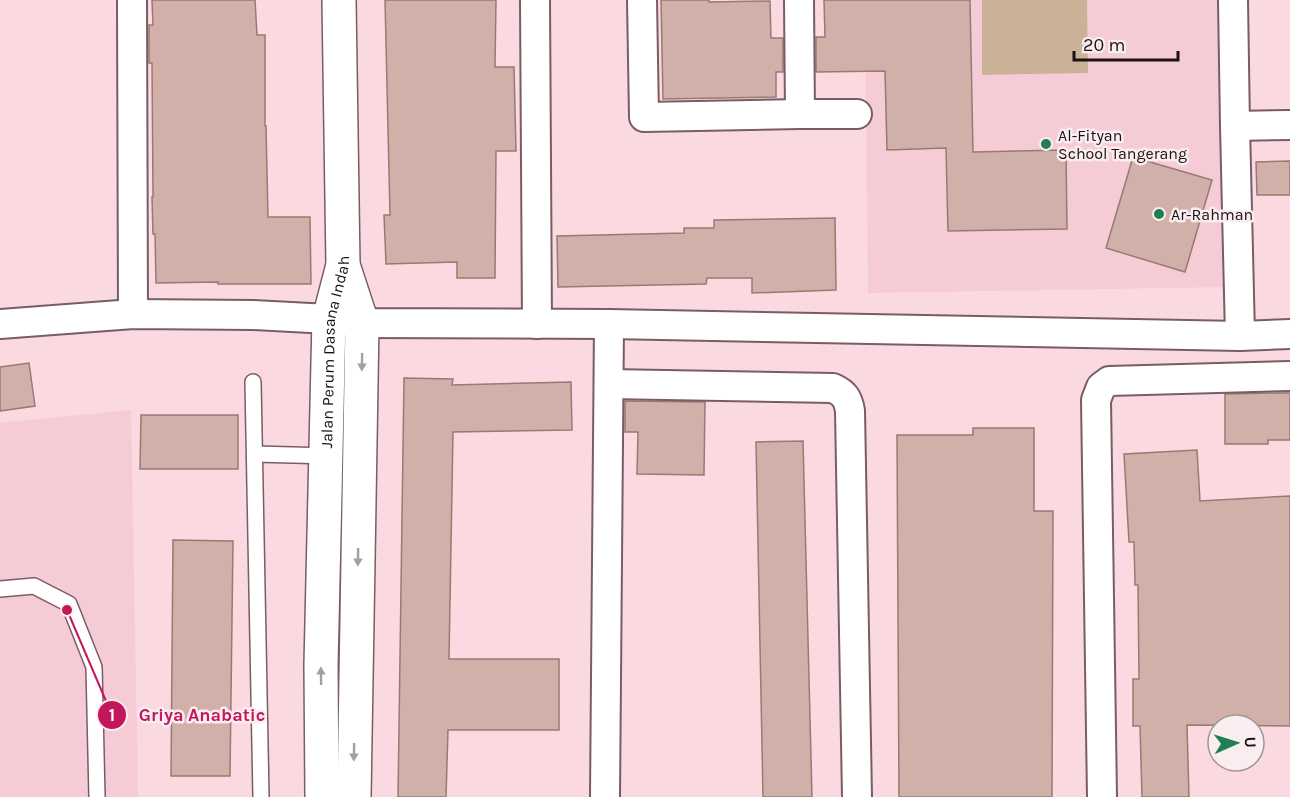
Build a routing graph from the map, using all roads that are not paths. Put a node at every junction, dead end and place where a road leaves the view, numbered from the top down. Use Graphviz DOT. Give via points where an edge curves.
graph roads {
  1 [pos="132,0"];
  2 [pos="339,0"];
  3 [pos="535,0"];
  4 [pos="642,0"];
  5 [pos="799,0"];
  6 [pos="1233,0"];
  7 [pos="800,114"];
  8 [pos="857,114"];
  9 [pos="1290,125"];
  10 [pos="1234,126"];
  11 [pos="343,265"];
  12 [pos="133,314"];
  13 [pos="329,319"];
  14 [pos="363,323"];
  15 [pos="0,324"];
  16 [pos="537,324"];
  17 [pos="609,324"];
  18 [pos="1290,334"];
  19 [pos="1240,336"];
  20 [pos="1290,376"];
  21 [pos="253,382"];
  22 [pos="609,384"];
  23 [pos="255,454"];
  24 [pos="326,455"];
  25 [pos="360,456"];
  26 [pos="0,589"];
  27 [pos="97,797"];
  28 [pos="261,797"];
  29 [pos="322,797"];
  30 [pos="354,797"];
  31 [pos="605,797"];
  32 [pos="857,797"];
  33 [pos="1102,797"];
  1 -- 12 [label="street"];
  2 -- 11 [label="street"];
  3 -- 16 [label="street"];
  4 -- 7 [label="street" via="644,117"];
  5 -- 7 [label="street"];
  6 -- 10 [label="street"];
  7 -- 8 [label="street"];
  9 -- 10 [label="street"];
  10 -- 19 [label="street"];
  11 -- 13 [label="street, Jalan Perum Dasana Indah"];
  11 -- 14 [label="street, Jalan Perum Dasana Indah"];
  12 -- 13 [label="street"];
  12 -- 15 [label="street"];
  13 -- 14 [label="street"];
  13 -- 24 [label="street, Jalan Perum Dasana Indah"];
  14 -- 16 [label="street"];
  14 -- 25 [label="street, Jalan Perum Dasana Indah, one-way"];
  16 -- 17 [label="street"];
  17 -- 19 [label="street"];
  17 -- 22 [label="street"];
  18 -- 19 [label="street"];
  20 -- 33 [label="street" via="1109,381 1101,387 1096,400"];
  21 -- 23 [label="lane"];
  22 -- 31 [label="street"];
  22 -- 32 [label="street" via="833,388 848,400"];
  23 -- 24 [label="lane"];
  23 -- 28 [label="lane"];
  24 -- 25 [label="lane"];
  29 -- 24 [label="street, Jalan Perum Dasana Indah, one-way"];
  25 -- 30 [label="street, Jalan Perum Dasana Indah, one-way"];
  26 -- 27 [label="lane" via="34,586 69,604 94,667"];
}
